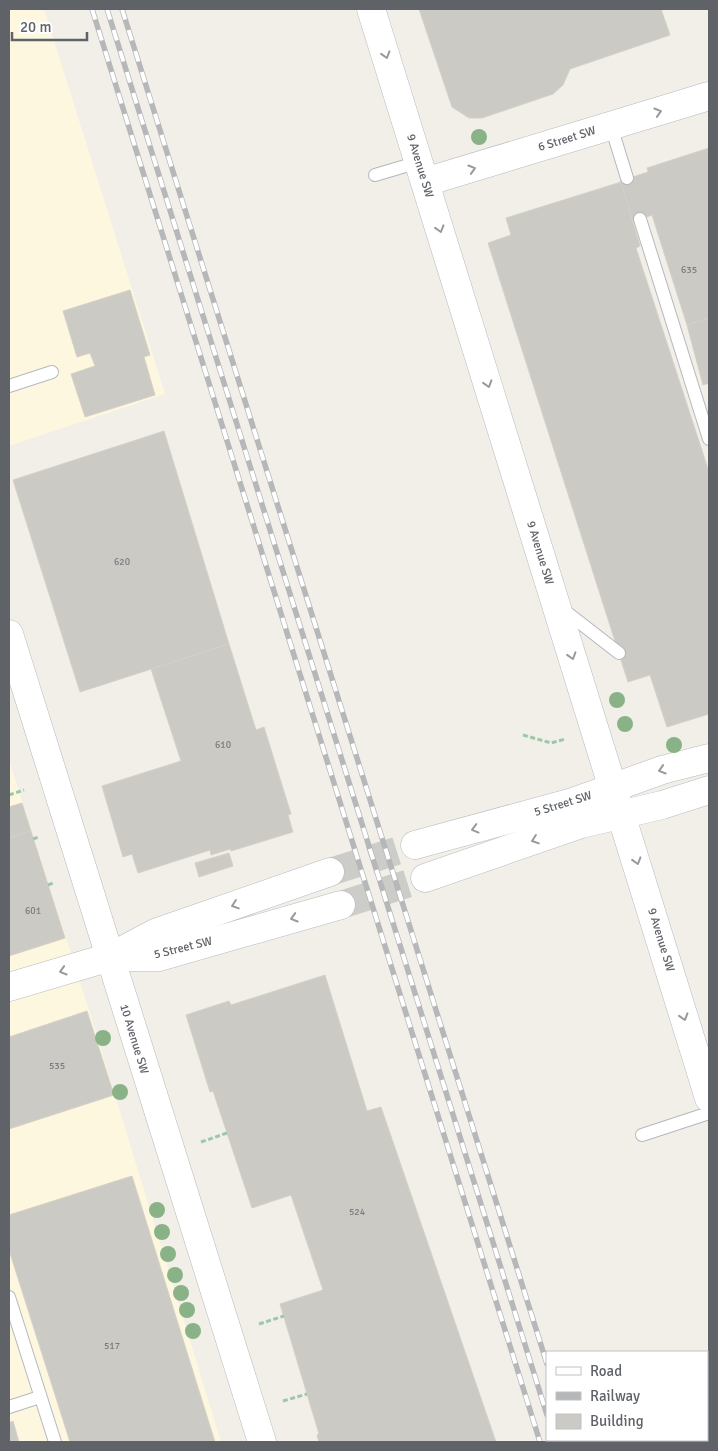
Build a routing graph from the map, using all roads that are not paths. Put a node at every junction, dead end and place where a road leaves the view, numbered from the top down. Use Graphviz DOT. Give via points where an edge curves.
graph roads {
  1 [pos="371,9"];
  2 [pos="709,96"];
  3 [pos="611,126"];
  4 [pos="422,172"];
  5 [pos="375,175"];
  6 [pos="628,178"];
  7 [pos="640,219"];
  8 [pos="52,372"];
  9 [pos="9,386"];
  10 [pos="709,439"];
  11 [pos="556,604"];
  12 [pos="9,634"];
  13 [pos="616,650"];
  14 [pos="709,758"];
  15 [pos="613,787"];
  16 [pos="709,790"];
  17 [pos="622,815"];
  18 [pos="415,845"];
  19 [pos="330,872"];
  20 [pos="425,878"];
  21 [pos="341,905"];
  22 [pos="110,957"];
  23 [pos="9,988"];
  24 [pos="709,1098"];
  25 [pos="709,1113"];
  26 [pos="642,1135"];
  27 [pos="9,1297"];
  28 [pos="40,1397"];
  29 [pos="9,1406"];
  30 [pos="55,1442"];
  31 [pos="262,1442"];
  1 -- 4 [label="main road, 9 Avenue SW, one-way"];
  3 -- 2 [label="main road, 6 Street SW, one-way"];
  4 -- 3 [label="main road, 6 Street SW, one-way"];
  3 -- 6 [label="lane"];
  4 -- 5 [label="lane"];
  4 -- 11 [label="main road, 9 Avenue SW, one-way"];
  7 -- 10 [label="lane"];
  8 -- 9 [label="lane"];
  11 -- 13 [label="lane"];
  11 -- 15 [label="main road, 9 Avenue SW, one-way"];
  12 -- 22 [label="main road, 10 Avenue SW"];
  14 -- 15 [label="main road, 5 Street SW, one-way"];
  15 -- 17 [label="main road, 9 Avenue SW"];
  15 -- 18 [label="main road, 5 Street SW, one-way" via="573,802"];
  16 -- 17 [label="main road, 5 Street SW"];
  17 -- 20 [label="main road, 5 Street SW, one-way" via="581,824"];
  17 -- 24 [label="main road, 9 Avenue SW, one-way"];
  19 -- 22 [label="main road, 5 Street SW, one-way" via="155,933"];
  21 -- 22 [label="main road, 5 Street SW, one-way" via="159,957"];
  22 -- 23 [label="main road, 5 Street SW, one-way"];
  22 -- 31 [label="main road, 10 Avenue SW"];
  25 -- 26 [label="lane"];
  27 -- 28 [label="lane"];
  28 -- 29 [label="lane"];
  28 -- 30 [label="lane"];
}
